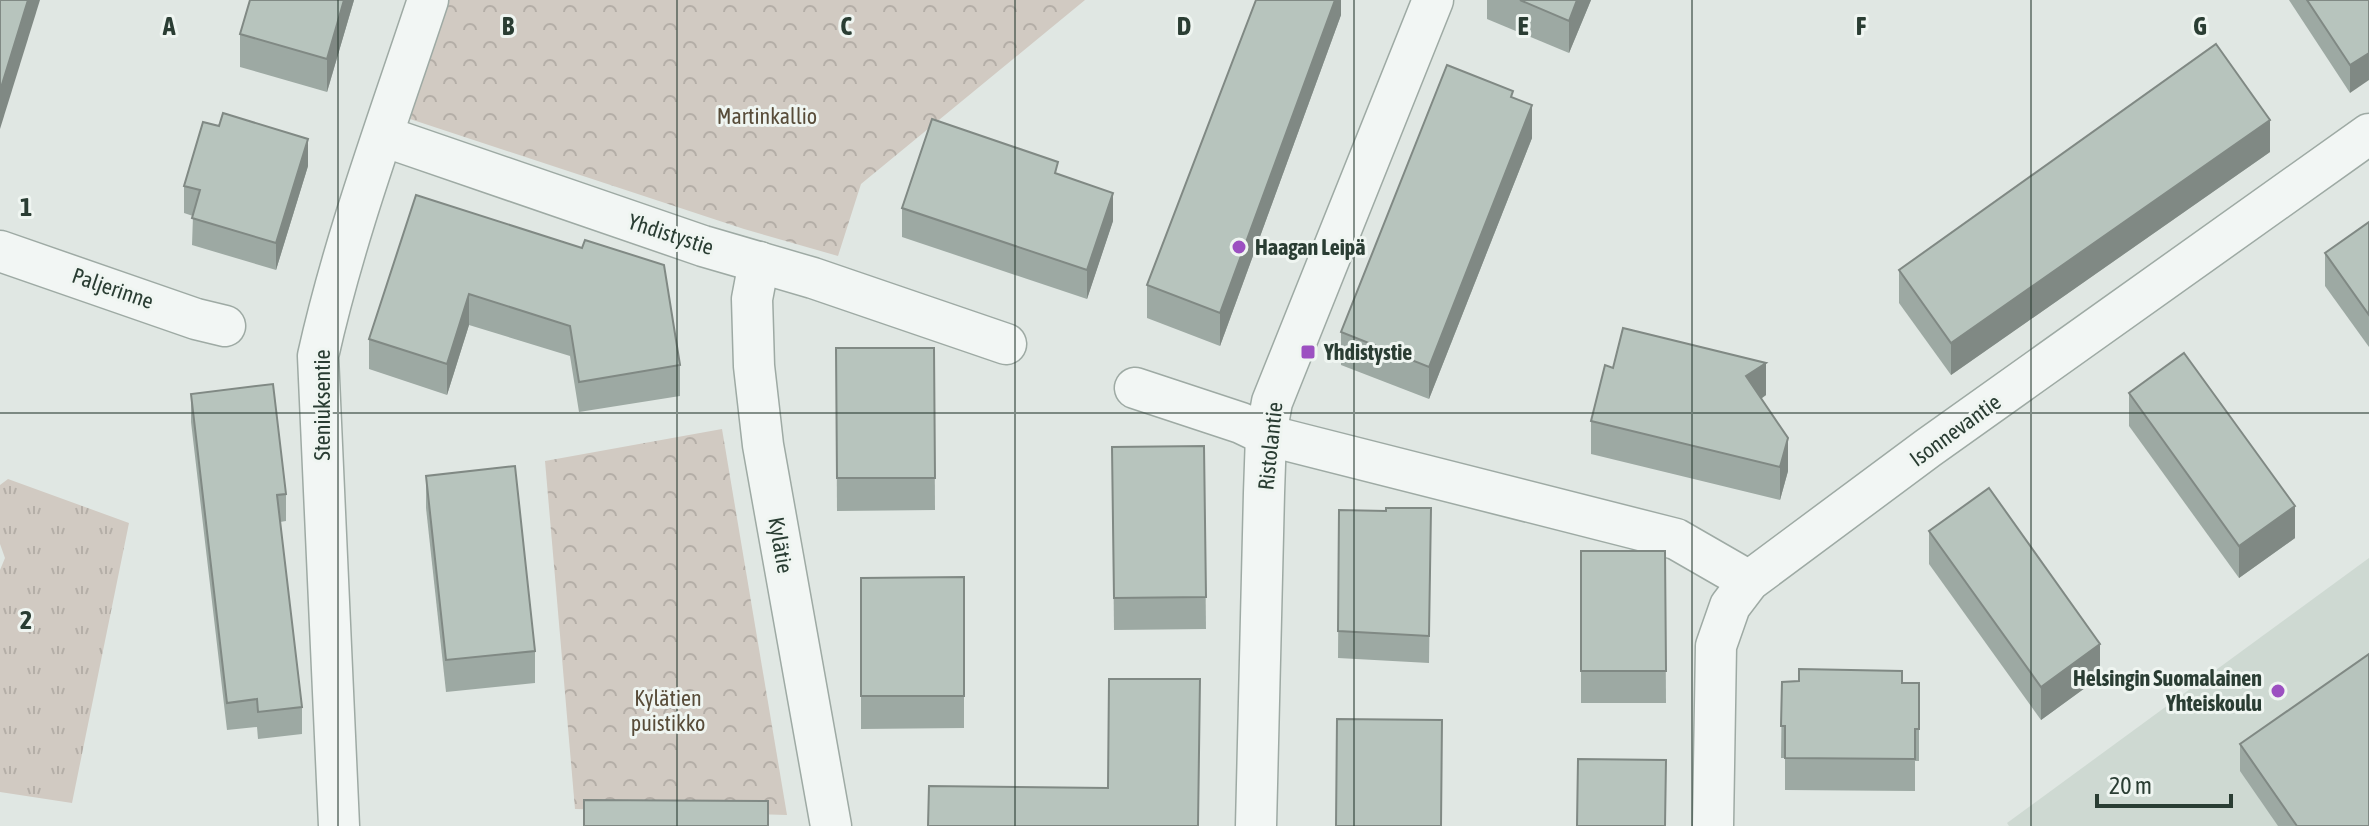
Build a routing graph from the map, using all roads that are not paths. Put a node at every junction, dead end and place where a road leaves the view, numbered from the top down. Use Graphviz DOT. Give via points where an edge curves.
graph roads {
  1 [pos="428,0"];
  2 [pos="1433,0"];
  3 [pos="2369,134"];
  4 [pos="383,136"];
  5 [pos="0,251"];
  6 [pos="759,262"];
  7 [pos="225,326"];
  8 [pos="1006,344"];
  9 [pos="1135,388"];
  10 [pos="1266,435"];
  11 [pos="1749,581"];
  12 [pos="339,826"];
  13 [pos="831,826"];
  14 [pos="1256,826"];
  15 [pos="1713,826"];
  1 -- 4 [label="street, Steniuksentie"];
  2 -- 10 [label="street, Ristolantie" via="1282,373"];
  3 -- 11 [label="street, Isonnevantie"];
  4 -- 6 [label="street, Yhdistystie"];
  4 -- 12 [label="street, Steniuksentie" via="318,356"];
  5 -- 7 [label="street, Paljerinne"];
  6 -- 8 [label="street, Yhdistystie"];
  6 -- 13 [label="street, Kylätie" via="752,299 763,445"];
  9 -- 10 [label="street"];
  10 -- 11 [label="street" via="1676,539"];
  10 -- 14 [label="street, Ristolantie"];
  11 -- 15 [label="street, Isonnevantie" via="1730,606 1716,646"];
}
